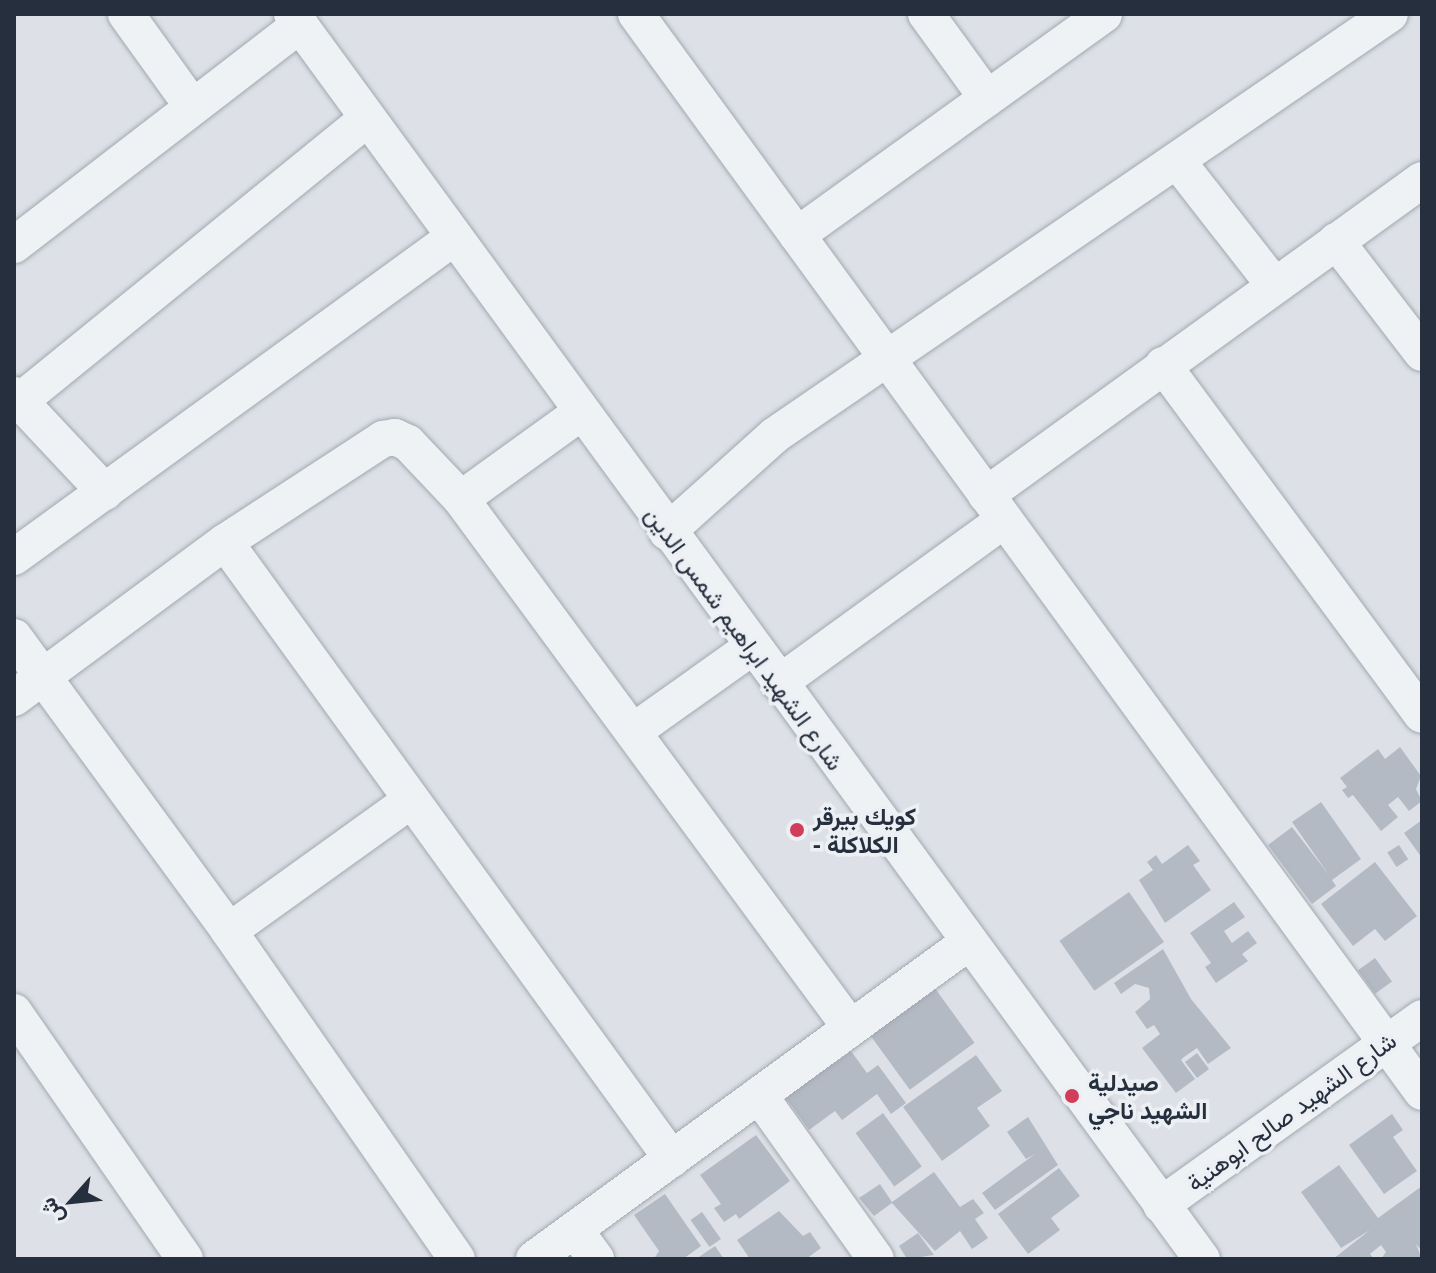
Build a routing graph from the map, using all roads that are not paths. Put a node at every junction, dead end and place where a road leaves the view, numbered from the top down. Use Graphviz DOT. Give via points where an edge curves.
graph roads {
  1 [pos="126,14"];
  2 [pos="636,14"];
  3 [pos="926,14"];
  4 [pos="1104,14"];
  5 [pos="1390,14"];
  6 [pos="296,20"];
  7 [pos="987,98"];
  8 [pos="192,106"];
  9 [pos="367,119"];
  10 [pos="1178,162"];
  11 [pos="1422,180"];
  12 [pos="797,235"];
  13 [pos="453,238"];
  14 [pos="1336,241"];
  15 [pos="14,246"];
  16 [pos="1274,285"];
  17 [pos="1422,353"];
  18 [pos="886,359"];
  19 [pos="1163,365"];
  20 [pos="17,398"];
  21 [pos="579,414"];
  22 [pos="105,492"];
  23 [pos="461,499"];
  24 [pos="995,507"];
  25 [pos="667,532"];
  26 [pos="225,542"];
  27 [pos="14,557"];
  28 [pos="14,637"];
  29 [pos="752,647"];
  30 [pos="45,676"];
  31 [pos="779,683"];
  32 [pos="14,698"];
  33 [pos="1422,715"];
  34 [pos="634,731"];
  35 [pos="411,800"];
  36 [pos="229,931"];
  37 [pos="969,942"];
  38 [pos="14,1012"];
  39 [pos="1422,1018"];
  40 [pos="850,1027"];
  41 [pos="1386,1043"];
  42 [pos="1422,1092"];
  43 [pos="759,1095"];
  44 [pos="672,1159"];
  45 [pos="1161,1205"];
  46 [pos="575,1230"];
  47 [pos="185,1259"];
  48 [pos="457,1259"];
  49 [pos="534,1259"];
  50 [pos="596,1259"];
  51 [pos="876,1259"];
  52 [pos="1202,1259"];
  1 -- 8 [label="street"];
  2 -- 12 [label="street"];
  3 -- 7 [label="street"];
  4 -- 7 [label="street"];
  5 -- 10 [label="street"];
  6 -- 8 [label="street"];
  6 -- 9 [label="street, شارع الشهيد ابراهيم شمس الدين"];
  7 -- 12 [label="street"];
  8 -- 15 [label="street"];
  9 -- 13 [label="street, شارع الشهيد ابراهيم شمس الدين"];
  9 -- 20 [label="street"];
  10 -- 16 [label="street"];
  10 -- 18 [label="street"];
  11 -- 14 [label="street"];
  12 -- 18 [label="street"];
  13 -- 21 [label="street, شارع الشهيد ابراهيم شمس الدين"];
  13 -- 22 [label="street"];
  14 -- 16 [label="street"];
  14 -- 17 [label="street"];
  16 -- 19 [label="street"];
  18 -- 24 [label="street"];
  18 -- 25 [label="street" via="775,435"];
  19 -- 24 [label="street"];
  19 -- 33 [label="street"];
  20 -- 22 [label="street"];
  21 -- 23 [label="street"];
  21 -- 25 [label="street, شارع الشهيد ابراهيم شمس الدين"];
  22 -- 27 [label="street"];
  23 -- 26 [label="street" via="408,443 383,439"];
  23 -- 34 [label="street"];
  24 -- 31 [label="street"];
  24 -- 41 [label="street"];
  25 -- 29 [label="street, شارع الشهيد ابراهيم شمس الدين"];
  26 -- 30 [label="street"];
  26 -- 35 [label="street"];
  28 -- 30 [label="street"];
  29 -- 31 [label="street, شارع الشهيد ابراهيم شمس الدين"];
  29 -- 34 [label="street"];
  30 -- 32 [label="street"];
  30 -- 36 [label="street"];
  31 -- 37 [label="street, شارع الشهيد ابراهيم شمس الدين"];
  34 -- 40 [label="street"];
  35 -- 36 [label="street"];
  35 -- 44 [label="street"];
  36 -- 48 [label="street"];
  37 -- 40 [label="street"];
  37 -- 45 [label="street, شارع الشهيد ابراهيم شمس الدين"];
  38 -- 47 [label="street"];
  39 -- 41 [label="street, شارع الشهيد صالح ابوهنية"];
  40 -- 43 [label="street"];
  41 -- 42 [label="street"];
  41 -- 45 [label="street, شارع الشهيد صالح ابوهنية"];
  43 -- 44 [label="street"];
  43 -- 51 [label="street"];
  44 -- 46 [label="street"];
  45 -- 52 [label="street, شارع الشهيد ابراهيم شمس الدين"];
  46 -- 49 [label="street"];
  46 -- 50 [label="street"];
}
